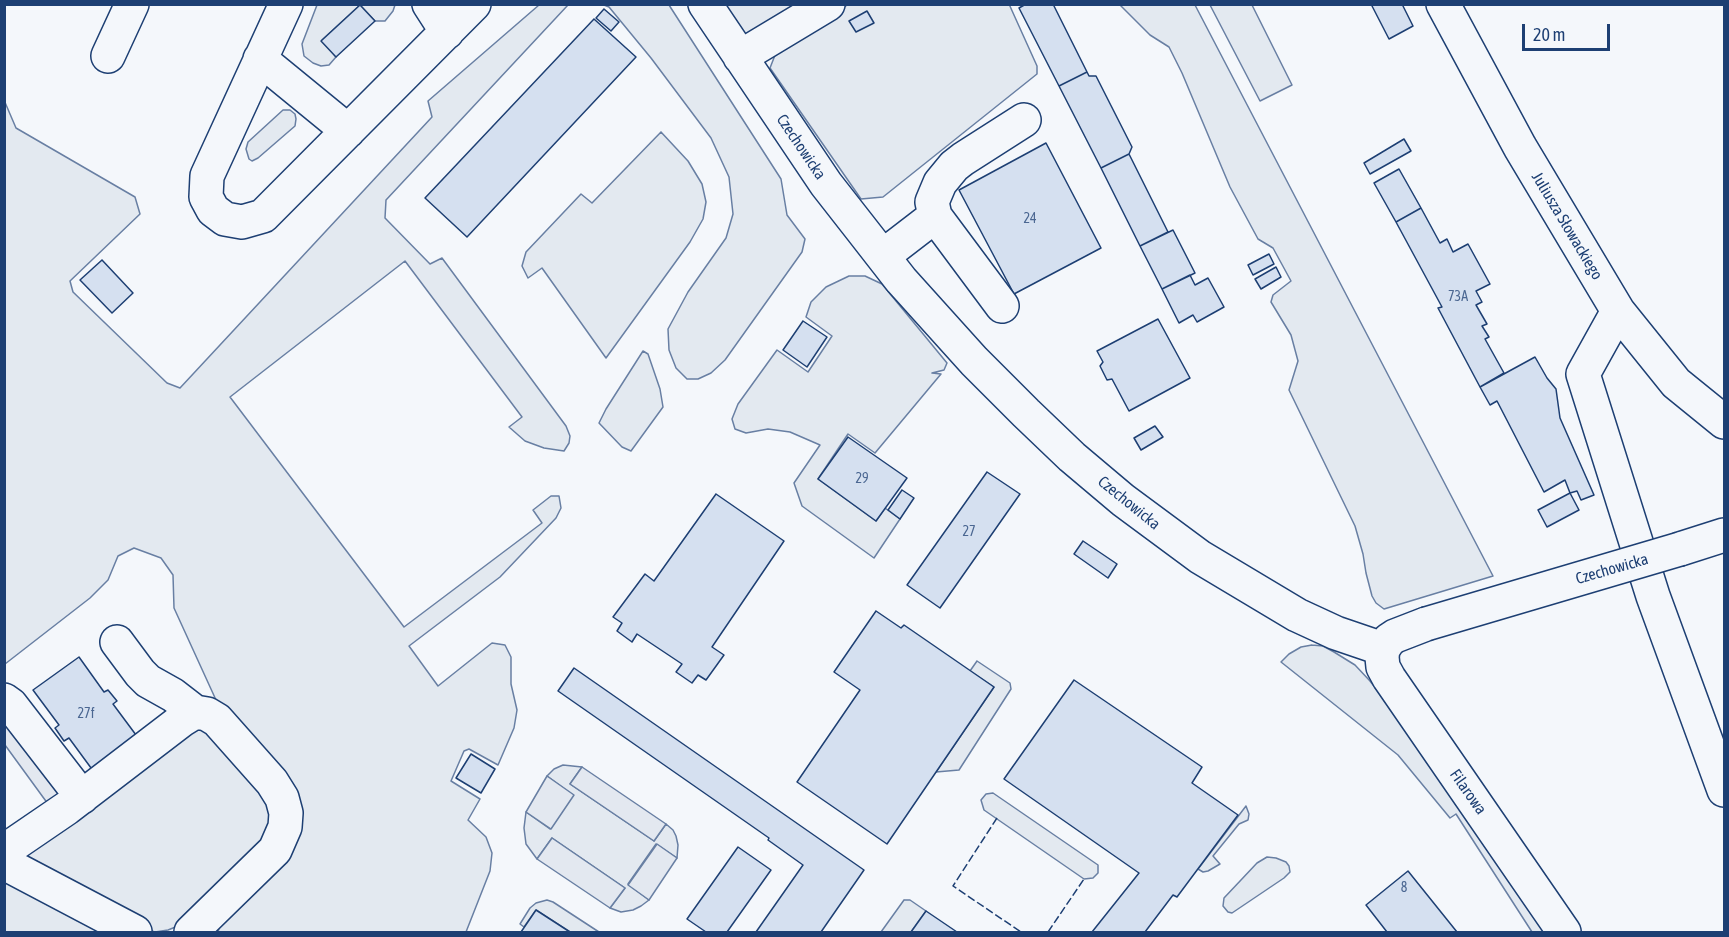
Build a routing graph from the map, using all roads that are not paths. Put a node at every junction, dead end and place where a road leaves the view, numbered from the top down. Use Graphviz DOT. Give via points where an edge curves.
graph roads {
  1 [pos="132,4"];
  2 [pos="286,4"];
  3 [pos="429,4"];
  4 [pos="474,4"];
  5 [pos="705,4"];
  6 [pos="828,4"];
  7 [pos="1443,4"];
  8 [pos="447,32"];
  9 [pos="108,57"];
  10 [pos="740,57"];
  11 [pos="260,59"];
  12 [pos="1024,120"];
  13 [pos="348,131"];
  14 [pos="935,216"];
  15 [pos="882,256"];
  16 [pos="1002,306"];
  17 [pos="1618,311"];
  18 [pos="1725,422"];
  19 [pos="1725,535"];
  20 [pos="117,642"];
  21 [pos="1383,649"];
  22 [pos="4,700"];
  23 [pos="195,712"];
  24 [pos="1725,790"];
  25 [pos="82,797"];
  26 [pos="4,851"];
  27 [pos="4,863"];
  28 [pos="135,933"];
  29 [pos="191,933"];
  30 [pos="1564,933"];
  1 -- 9 [label="street"];
  2 -- 11 [label="street"];
  3 -- 8 [label="street"];
  4 -- 8 [label="street"];
  5 -- 10 [label="street, Czechowicka"];
  6 -- 10 [label="street"];
  7 -- 17 [label="street, Juliusza Słowackiego" via="1520,147"];
  8 -- 13 [label="street"];
  10 -- 15 [label="street, Czechowicka" via="826,184"];
  11 -- 13 [label="street"];
  11 -- 13 [label="street" via="207,176 206,197 213,210 225,219 242,222 263,216"];
  12 -- 14 [label="street" via="954,166 940,183 932,202"];
  14 -- 15 [label="street"];
  14 -- 16 [label="street"];
  15 -- 21 [label="street, Czechowicka" via="1004,391 1123,500 1200,557 1267,598 1336,633"];
  17 -- 18 [label="street, Juliusza Słowackiego" via="1676,382"];
  17 -- 24 [label="street" via="1583,374 1653,596"];
  19 -- 21 [label="street, Czechowicka, bridge" via="1426,624 1395,636"];
  20 -- 23 [label="street" via="148,681"];
  21 -- 30 [label="street, Filarowa" via="1383,667 1389,678"];
  22 -- 25 [label="street"];
  23 -- 25 [label="street"];
  23 -- 29 [label="street" via="218,720 272,782 286,813 285,827 275,850"];
  25 -- 26 [label="street"];
  27 -- 28 [label="street"];
}
